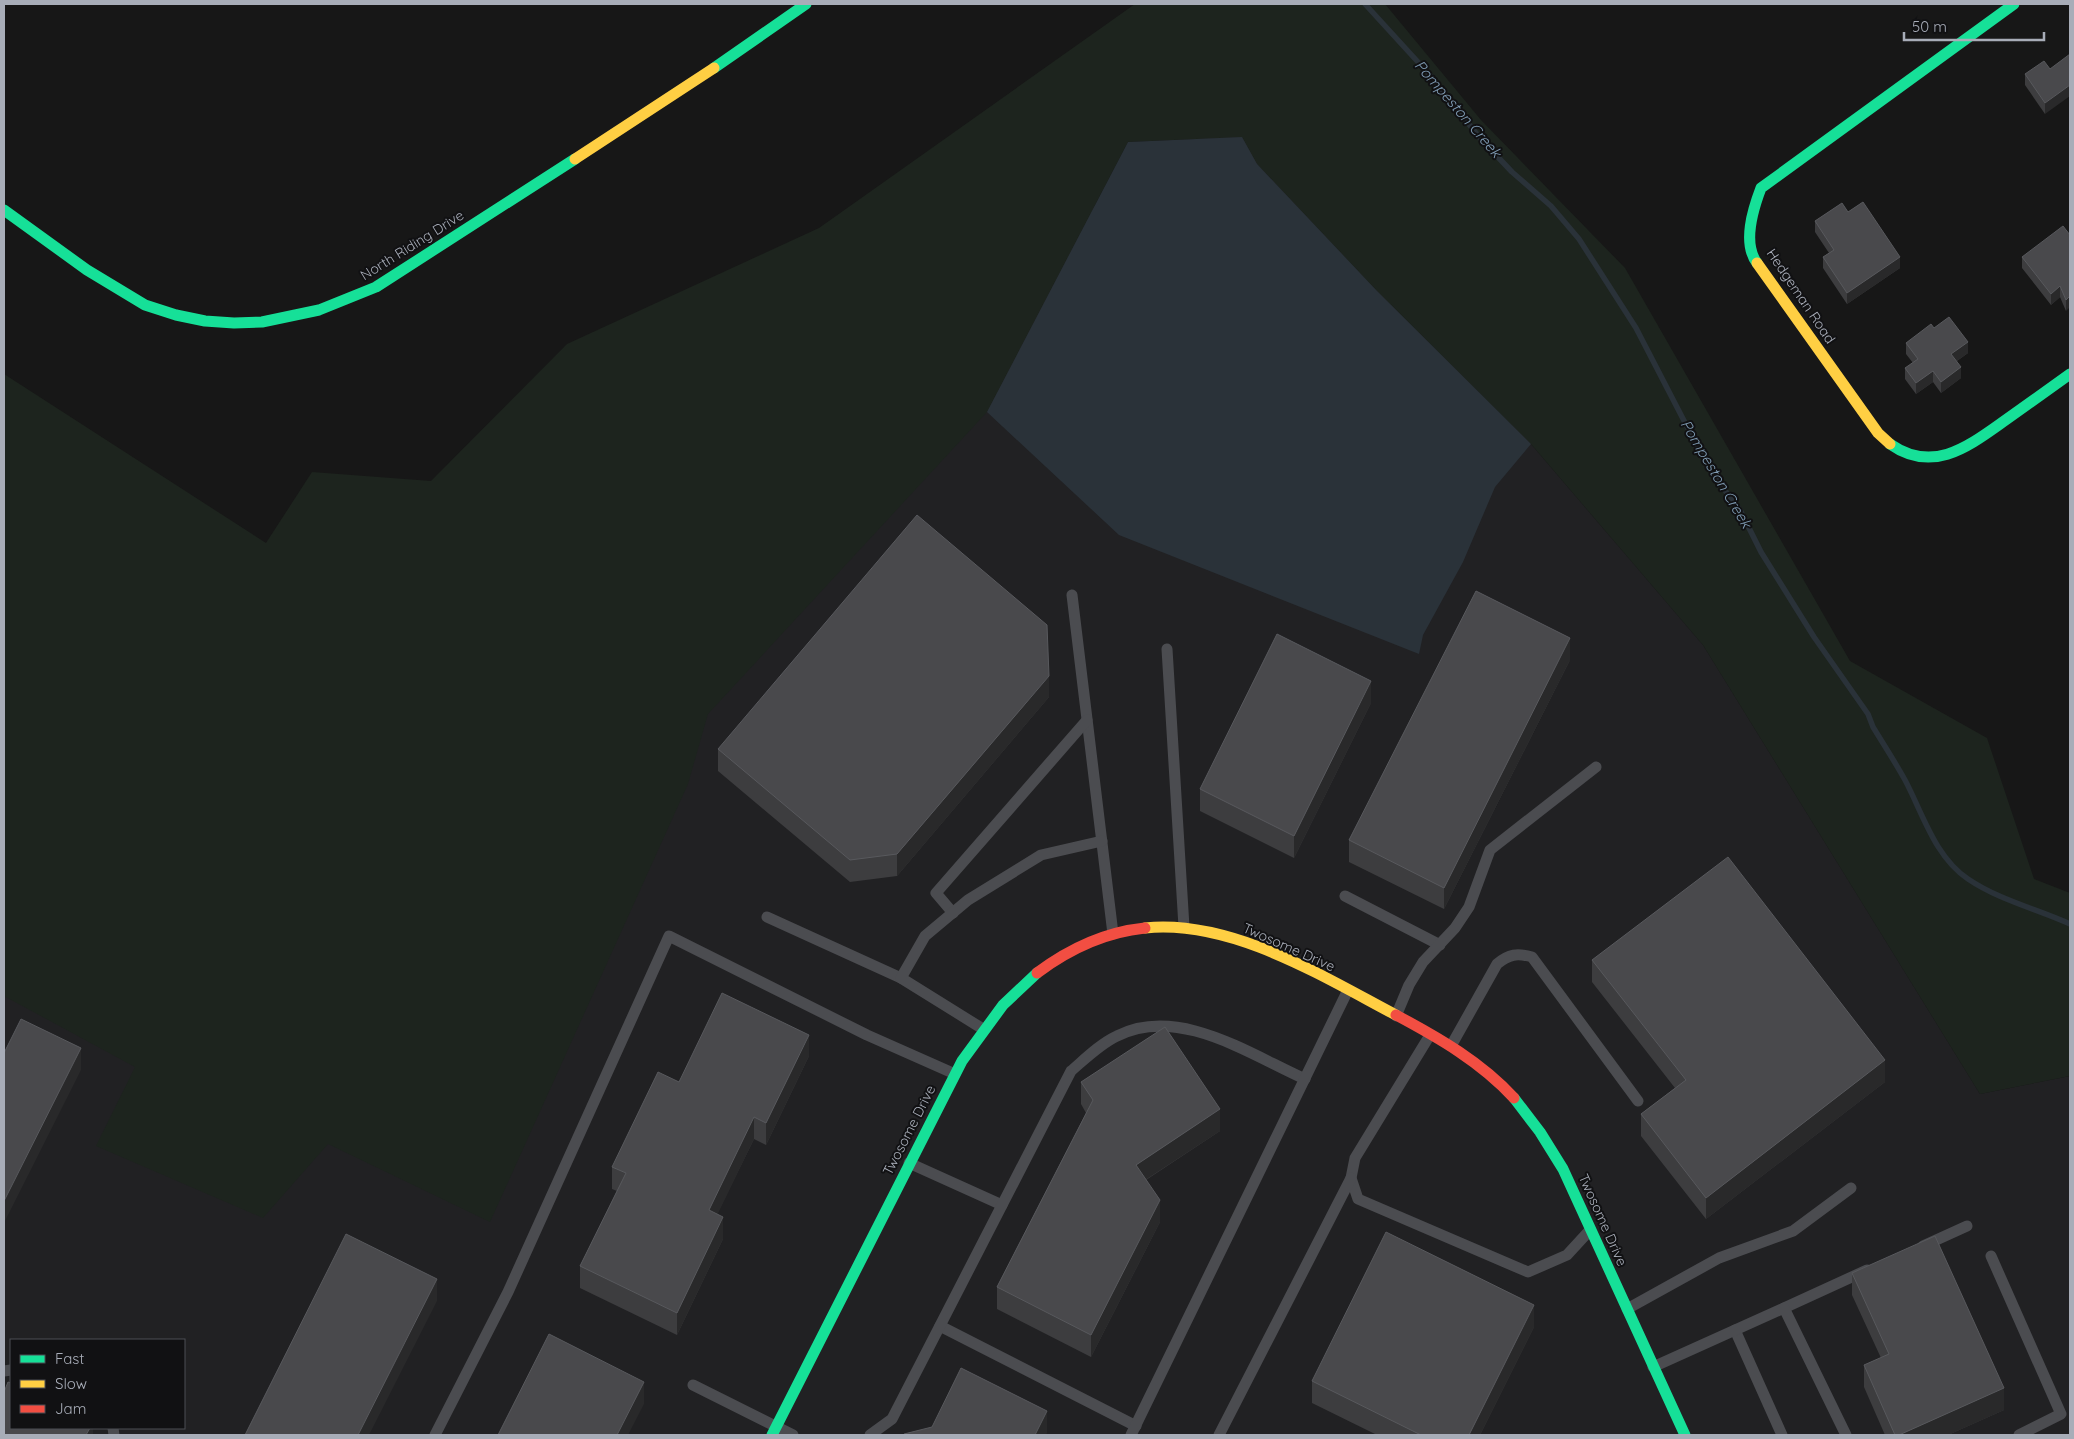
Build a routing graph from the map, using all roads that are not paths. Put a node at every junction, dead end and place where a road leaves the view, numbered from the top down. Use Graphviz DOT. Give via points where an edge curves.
graph roads {
  1 [pos="806,4"];
  2 [pos="2014,4"];
  3 [pos="4,210"];
  4 [pos="2070,374"];
  5 [pos="1072,595"];
  6 [pos="1167,649"];
  7 [pos="1087,720"];
  8 [pos="1596,767"];
  9 [pos="1102,841"];
  10 [pos="1345,896"];
  11 [pos="953,912"];
  12 [pos="766,917"];
  13 [pos="1184,927"];
  14 [pos="1113,934"];
  15 [pos="1440,945"];
  16 [pos="901,978"];
  17 [pos="1348,990"];
  18 [pos="1396,1016"];
  19 [pos="982,1030"];
  20 [pos="1430,1035"];
  21 [pos="1450,1048"];
  22 [pos="955,1074"];
  23 [pos="1305,1079"];
  24 [pos="1638,1101"];
  25 [pos="909,1163"];
  26 [pos="1351,1178"];
  27 [pos="1850,1188"];
  28 [pos="1002,1205"];
  29 [pos="1967,1226"];
  30 [pos="1591,1228"];
  31 [pos="1912,1250"];
  32 [pos="1991,1256"];
  33 [pos="1876,1266"];
  34 [pos="1784,1308"];
  35 [pos="1626,1309"];
  36 [pos="940,1326"];
  37 [pos="1735,1330"];
  38 [pos="1653,1367"];
  39 [pos="692,1385"];
  40 [pos="1133,1430"];
  41 [pos="774,1431"];
  42 [pos="435,1435"];
  43 [pos="793,1435"];
  44 [pos="870,1435"];
  45 [pos="1219,1435"];
  46 [pos="1684,1435"];
  47 [pos="1782,1435"];
  48 [pos="1846,1435"];
  49 [pos="2020,1435"];
  1 -- 3 [label="street, North Riding Drive" via="708,72 376,287 340,304 298,317 264,323 207,322 145,305 103,280"];
  2 -- 4 [label="street, Hedgeman Road" via="1761,188 1752,212 1749,236 1754,259 1878,433 1897,451 1917,458 1964,449"];
  5 -- 7 [label="lane"];
  6 -- 13 [label="lane"];
  7 -- 9 [label="lane"];
  7 -- 11 [label="lane" via="936,893"];
  8 -- 15 [label="lane" via="1490,850 1469,907"];
  9 -- 11 [label="lane" via="1041,855"];
  9 -- 14 [label="lane"];
  10 -- 15 [label="lane"];
  11 -- 16 [label="lane" via="925,936"];
  12 -- 16 [label="lane"];
  13 -- 14 [label="street, Twosome Drive" via="1158,926"];
  13 -- 17 [label="street, Twosome Drive" via="1260,947"];
  14 -- 19 [label="street, Twosome Drive" via="1062,954 1033,975"];
  15 -- 18 [label="lane" via="1423,962"];
  16 -- 19 [label="lane"];
  17 -- 18 [label="street, Twosome Drive"];
  17 -- 23 [label="lane"];
  18 -- 20 [label="street, Twosome Drive"];
  19 -- 22 [label="street, Twosome Drive"];
  20 -- 21 [label="street, Twosome Drive"];
  20 -- 26 [label="lane" via="1355,1158"];
  21 -- 24 [label="lane" via="1496,964 1506,956 1519,954 1532,958"];
  21 -- 30 [label="street, Twosome Drive" via="1493,1077 1520,1104 1563,1169"];
  22 -- 25 [label="street, Twosome Drive"];
  22 -- 42 [label="lane" via="868,1035 669,936 508,1292"];
  23 -- 28 [label="lane" via="1205,1034 1176,1026 1146,1026 1116,1036 1071,1071"];
  23 -- 40 [label="lane"];
  25 -- 28 [label="lane"];
  25 -- 41 [label="street, Twosome Drive"];
  26 -- 30 [label="lane" via="1358,1199 1528,1272 1567,1255"];
  26 -- 45 [label="lane"];
  27 -- 35 [label="lane" via="1793,1231 1719,1258"];
  28 -- 36 [label="lane"];
  29 -- 31 [label="lane"];
  30 -- 35 [label="street, Twosome Drive"];
  32 -- 49 [label="lane" via="2061,1414"];
  33 -- 34 [label="lane"];
  34 -- 37 [label="lane"];
  34 -- 48 [label="lane"];
  35 -- 38 [label="street, Twosome Drive"];
  36 -- 40 [label="lane"];
  36 -- 44 [label="lane" via="892,1419"];
  37 -- 38 [label="lane"];
  37 -- 47 [label="lane"];
  38 -- 46 [label="street, Twosome Drive"];
  39 -- 41 [label="lane"];
  41 -- 43 [label="lane"];
}
